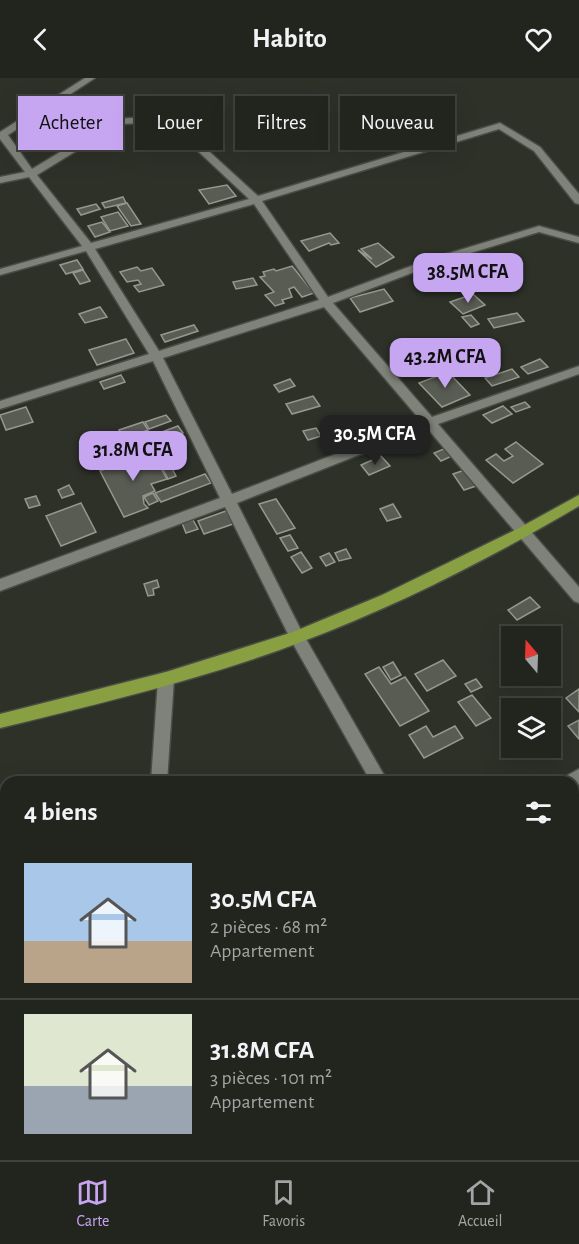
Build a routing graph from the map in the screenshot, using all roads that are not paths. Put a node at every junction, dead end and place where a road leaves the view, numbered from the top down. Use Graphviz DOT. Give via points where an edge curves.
graph roads {
  1 [pos="91,78"];
  2 [pos="1,135"];
  3 [pos="31,174"];
  4 [pos="0,180"];
  5 [pos="256,200"];
  6 [pos="579,201"];
  7 [pos="579,240"];
  8 [pos="89,247"];
  9 [pos="0,272"];
  10 [pos="326,302"];
  11 [pos="156,356"];
  12 [pos="579,370"];
  13 [pos="0,405"];
  14 [pos="430,422"];
  15 [pos="230,500"];
  16 [pos="579,501"];
  17 [pos="524,532"];
  18 [pos="2,580"];
  19 [pos="579,597"];
  20 [pos="297,637"];
  21 [pos="166,679"];
  22 [pos="0,721"];
  23 [pos="159,776"];
  24 [pos="377,776"];
  1 -- 2 [label="street"];
  2 -- 3 [label="street"];
  3 -- 4 [label="street"];
  3 -- 5 [label="street" via="118,121 146,120 187,136"];
  3 -- 8 [label="street"];
  5 -- 6 [label="street" via="500,126 537,149"];
  5 -- 8 [label="street"];
  5 -- 10 [label="street"];
  7 -- 10 [label="street" via="539,228 434,261"];
  8 -- 9 [label="street"];
  8 -- 11 [label="street"];
  10 -- 11 [label="street"];
  10 -- 14 [label="street"];
  11 -- 13 [label="street"];
  11 -- 15 [label="street"];
  12 -- 14 [label="street"];
  14 -- 15 [label="street"];
  14 -- 17 [label="street"];
  15 -- 18 [label="street"];
  15 -- 20 [label="street"];
  16 -- 17 [label="main road"];
  17 -- 19 [label="street"];
  17 -- 20 [label="main road" via="387,599"];
  20 -- 21 [label="main road"];
  20 -- 24 [label="street"];
  21 -- 22 [label="main road"];
  21 -- 23 [label="street"];
}
